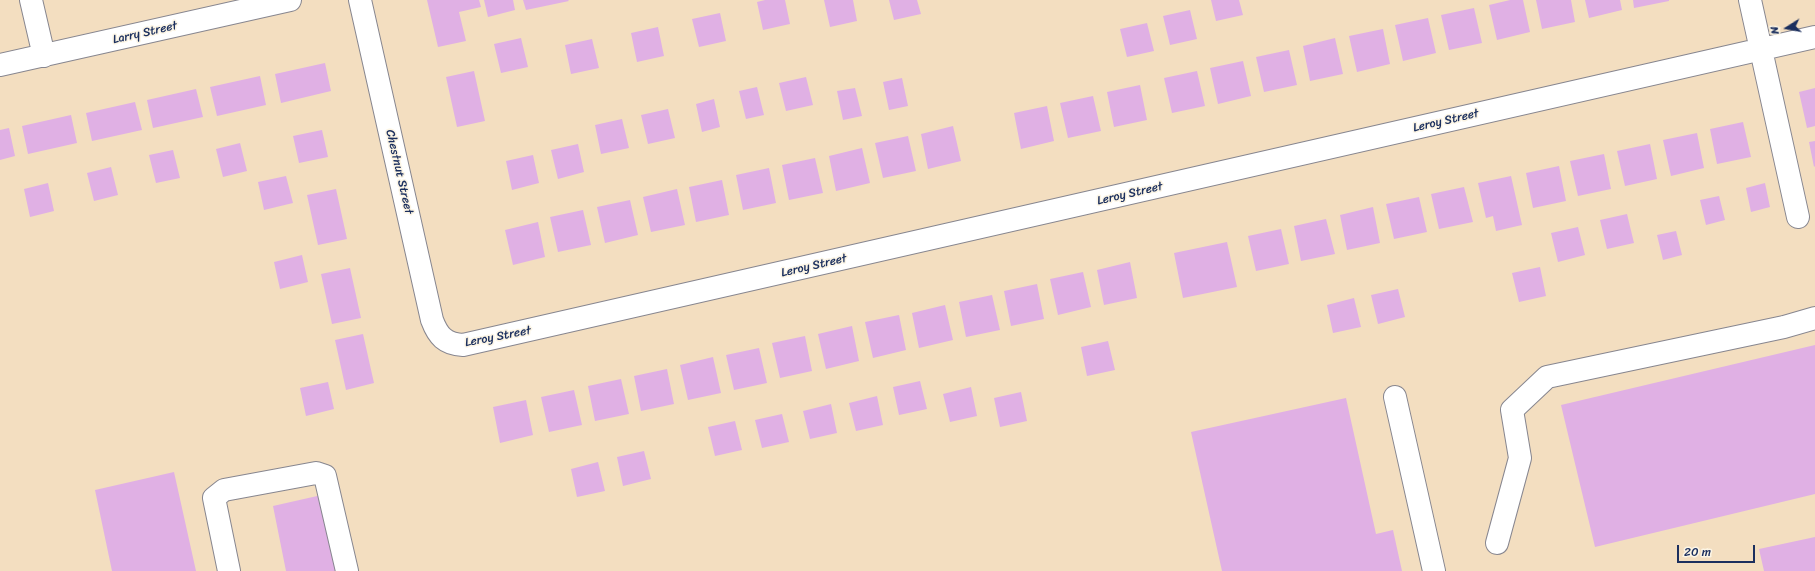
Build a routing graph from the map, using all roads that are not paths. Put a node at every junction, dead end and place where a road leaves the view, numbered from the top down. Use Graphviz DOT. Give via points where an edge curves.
graph roads {
  1 [pos="31,0"];
  2 [pos="290,0"];
  3 [pos="360,0"];
  4 [pos="1750,0"];
  5 [pos="1815,37"];
  6 [pos="1761,49"];
  7 [pos="44,56"];
  8 [pos="0,65"];
  9 [pos="1798,216"];
  10 [pos="1815,318"];
  11 [pos="445,341"];
  12 [pos="1395,397"];
  13 [pos="1497,543"];
  14 [pos="229,571"];
  15 [pos="347,571"];
  16 [pos="1434,571"];
  1 -- 7 [label="street"];
  2 -- 7 [label="street, Larry Street"];
  3 -- 11 [label="street, Chestnut Street" via="432,320 437,332"];
  4 -- 6 [label="street"];
  5 -- 6 [label="street, Leroy Street"];
  6 -- 9 [label="street"];
  6 -- 11 [label="street, Leroy Street" via="480,342 463,345"];
  7 -- 8 [label="street, Larry Street"];
  10 -- 13 [label="street" via="1784,327 1547,377 1512,410 1520,458"];
  12 -- 16 [label="street"];
  14 -- 15 [label="street" via="214,498 224,490 316,473 325,476"];
}
